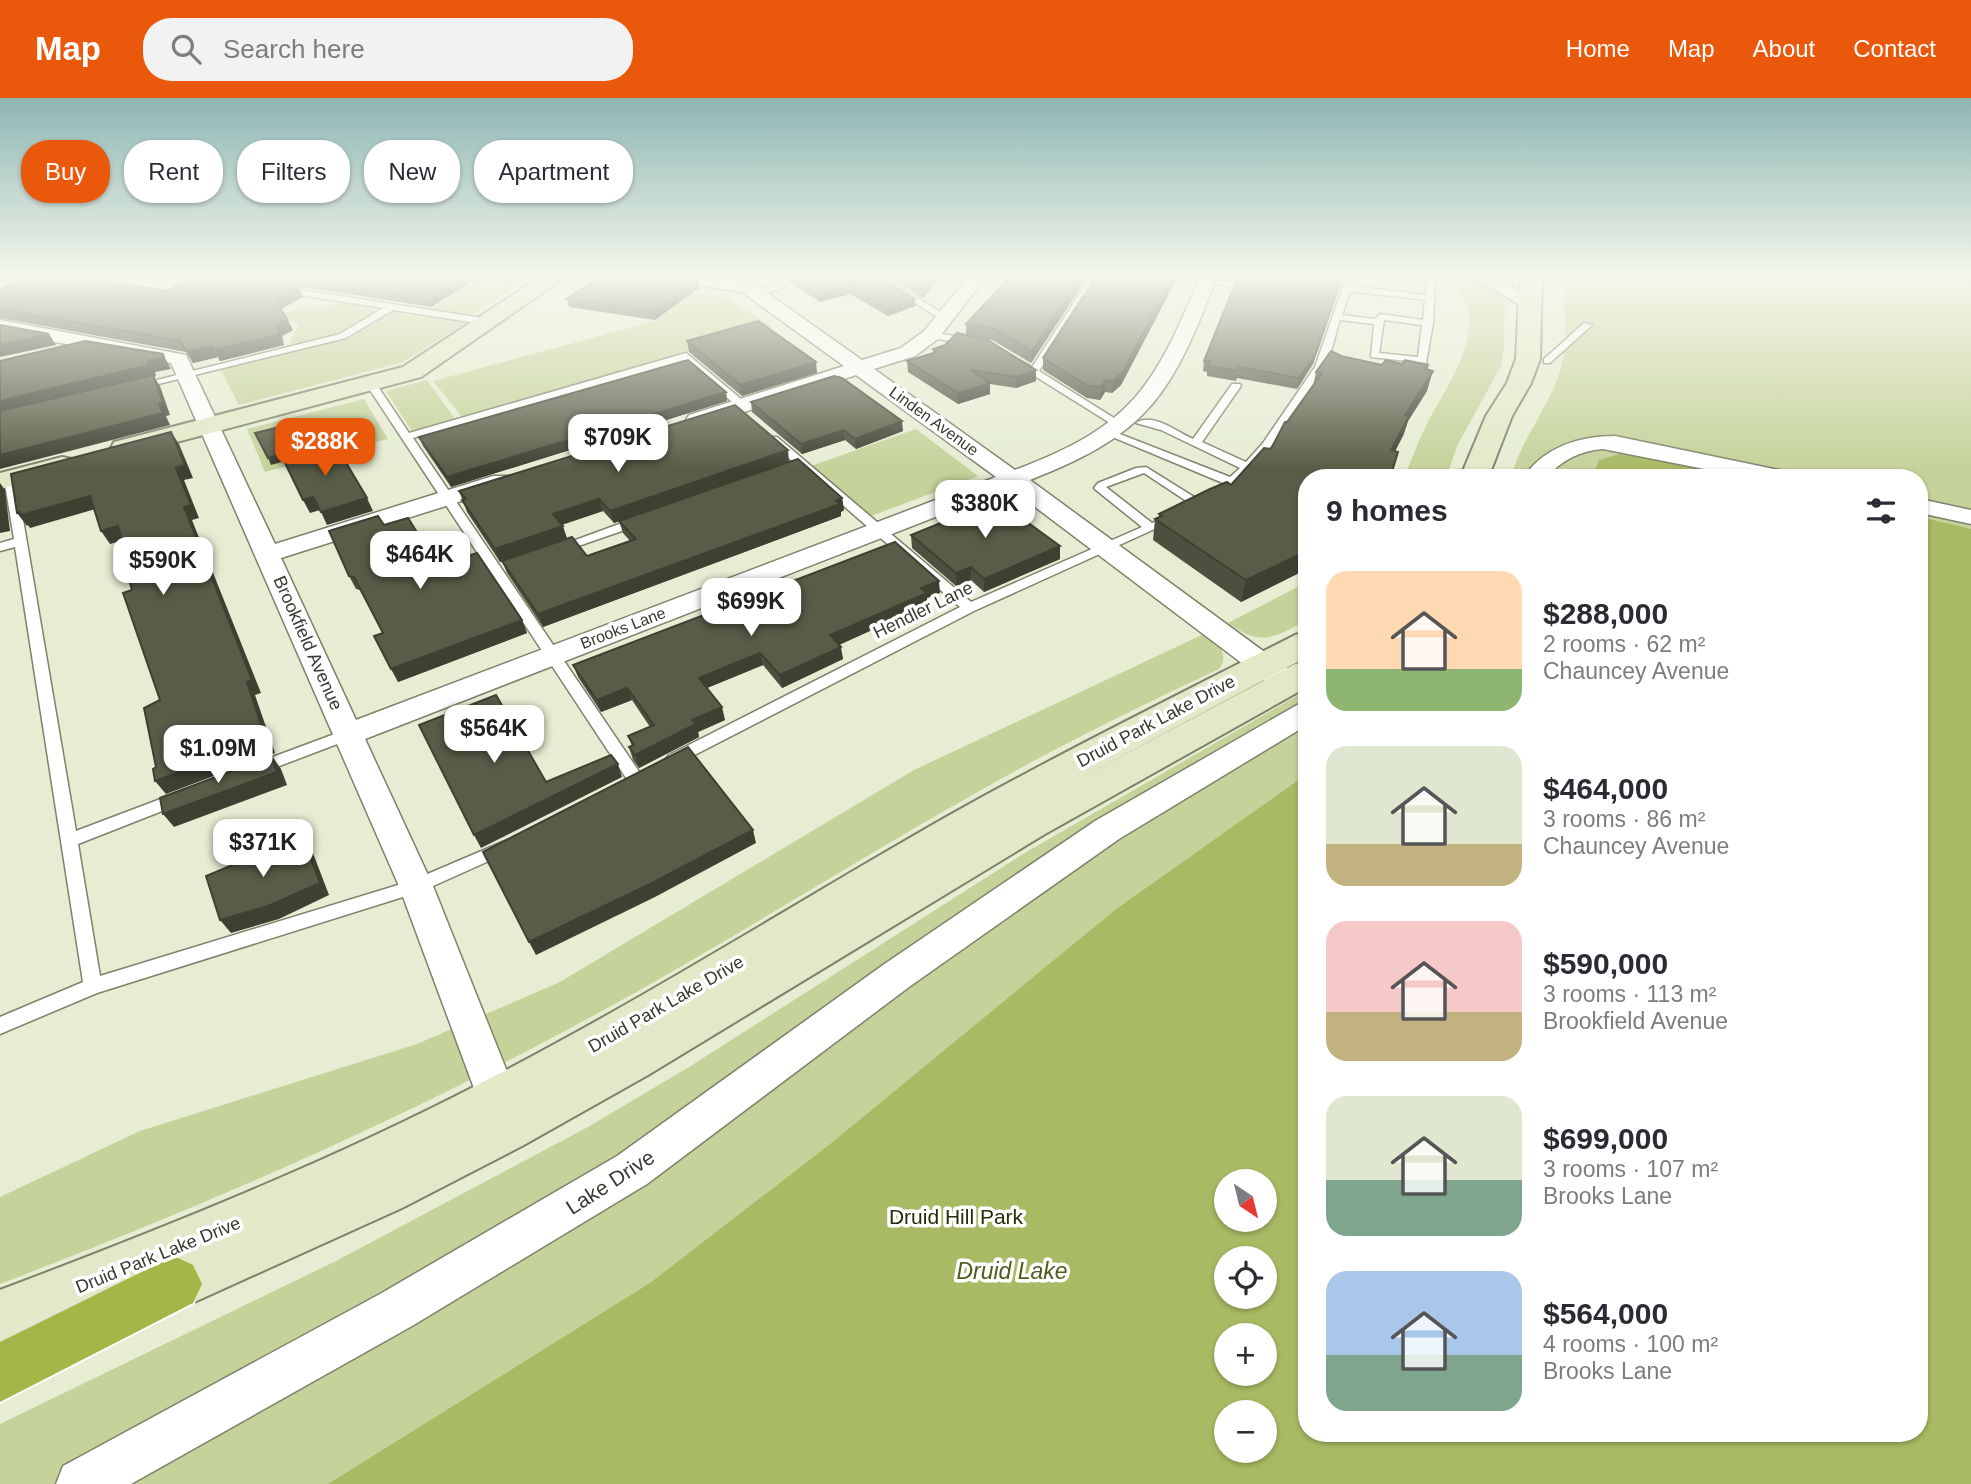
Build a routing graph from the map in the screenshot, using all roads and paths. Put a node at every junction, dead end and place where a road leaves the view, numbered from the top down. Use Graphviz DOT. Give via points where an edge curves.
graph roads {
  1 [pos="74,340"];
  2 [pos="328,340"];
  3 [pos="463,340"];
  4 [pos="822,340"];
  5 [pos="922,340"];
  6 [pos="970,340"];
  7 [pos="1055,340"];
  8 [pos="1181,340"];
  9 [pos="1330,340"];
  10 [pos="1376,340"];
  11 [pos="1425,340"];
  12 [pos="1528,340"];
  13 [pos="1547,340"];
  14 [pos="1571,340"];
  15 [pos="978,343"];
  16 [pos="97,344"];
  17 [pos="54,354"];
  18 [pos="1012,359"];
  19 [pos="1547,361"];
  20 [pos="862,368"];
  21 [pos="1034,372"];
  22 [pos="185,374"];
  23 [pos="371,384"];
  24 [pos="1236,386"];
  25 [pos="120,390"];
  26 [pos="742,409"];
  27 [pos="1123,425"];
  28 [pos="209,426"];
  29 [pos="671,428"];
  30 [pos="764,430"];
  31 [pos="406,437"];
  32 [pos="1195,444"];
  33 [pos="802,464"];
  34 [pos="1248,467"];
  35 [pos="790,468"];
  36 [pos="1478,469"];
  37 [pos="1498,469"];
  38 [pos="1541,469"];
  39 [pos="1741,469"];
  40 [pos="526,473"];
  41 [pos="1012,478"];
  42 [pos="5,480"];
  43 [pos="1232,482"];
  44 [pos="447,498"];
  45 [pos="1201,505"];
  46 [pos="1928,508"];
  47 [pos="1971,516"];
  48 [pos="649,517"];
  49 [pos="1151,528"];
  50 [pos="878,530"];
  51 [pos="22,541"];
  52 [pos="0,547"];
  53 [pos="1108,549"];
  54 [pos="547,553"];
  55 [pos="268,554"];
  56 [pos="969,608"];
  57 [pos="552,655"];
  58 [pos="1294,682"];
  59 [pos="348,734"];
  60 [pos="237,776"];
  61 [pos="198,791"];
  62 [pos="69,840"];
  63 [pos="518,840"];
  64 [pos="416,887"];
  65 [pos="93,986"];
  66 [pos="0,1026"];
  67 [pos="498,1099"];
  68 [pos="174,1284"];
  69 [pos="0,1318"];
  70 [pos="0,1359"];
  71 [pos="0,1373"];
  72 [pos="81,1484"];
  1 -- 16 [label="street, Brookfield Avenue"];
  2 -- 22 [label="lane"];
  3 -- 23 [label="main road" via="421,368"];
  4 -- 20 [label="street, Linden Avenue"];
  5 -- 20 [label="street" via="908,352"];
  6 -- 15 [label="lane"];
  7 -- 21 [label="lane"];
  8 -- 27 [label="street, Brooks Lane" via="1154,391"];
  9 -- 34 [label="lane, Hendler Lane" via="1320,368"];
  10 -- 11 [label="lane" via="1374,355 1423,361"];
  12 -- 36 [label="main road" via="1528,359 1519,383 1499,416"];
  13 -- 19 [label="main road"];
  14 -- 19 [label="lane"];
  16 -- 17 [label="street"];
  16 -- 22 [label="street, Brookfield Avenue" via="179,359"];
  18 -- 21 [label="lane"];
  19 -- 37 [label="main road"];
  20 -- 26 [label="street"];
  20 -- 41 [label="street, Linden Avenue"];
  21 -- 27 [label="lane"];
  22 -- 25 [label="lane"];
  22 -- 28 [label="street, Brookfield Avenue"];
  23 -- 28 [label="main road"];
  23 -- 31 [label="lane"];
  24 -- 32 [label="lane"];
  26 -- 29 [label="street"];
  26 -- 31 [label="lane" via="686,356"];
  27 -- 32 [label="lane"];
  27 -- 41 [label="street, Brooks Lane" via="1069,455"];
  27 -- 43 [label="lane"];
  28 -- 42 [label="main road"];
  28 -- 55 [label="street, Brookfield Avenue"];
  30 -- 33 [label="lane"];
  31 -- 44 [label="lane"];
  32 -- 34 [label="lane"];
  33 -- 35 [label="lane"];
  33 -- 50 [label="lane"];
  34 -- 43 [label="lane, Hendler Lane"];
  38 -- 39 [label="street" via="1572,447 1600,442"];
  40 -- 44 [label="street"];
  41 -- 50 [label="street, Brooks Lane"];
  41 -- 53 [label="street, Linden Avenue"];
  42 -- 51 [label="lane"];
  43 -- 45 [label="lane, Hendler Lane"];
  44 -- 55 [label="street"];
  44 -- 57 [label="lane" via="502,568"];
  45 -- 49 [label="lane, Hendler Lane"];
  45 -- 49 [label="lane" via="1146,470 1102,485 1100,488"];
  46 -- 47 [label="street"];
  48 -- 54 [label="lane"];
  49 -- 53 [label="lane, Hendler Lane"];
  50 -- 56 [label="lane"];
  50 -- 57 [label="street, Brooks Lane"];
  51 -- 52 [label="lane"];
  51 -- 62 [label="lane"];
  53 -- 56 [label="lane, Hendler Lane"];
  53 -- 58 [label="street, Linden Avenue"];
  55 -- 59 [label="street, Brookfield Avenue"];
  56 -- 57 [label="lane, Hendler Lane" via="642,777"];
  57 -- 59 [label="street, Brooks Lane"];
  58 -- 67 [label="main road, Druid Park Lake Drive" via="1113,742"];
  58 -- 68 [label="main road, Druid Park Lake Drive" via="1031,823 631,1060 515,1123 384,1190"];
  58 -- 72 [label="street, Lake Drive" via="1107,830 896,976 632,1170 396,1310"];
  59 -- 60 [label="lane"];
  59 -- 64 [label="street, Brookfield Avenue"];
  61 -- 62 [label="lane"];
  62 -- 65 [label="lane"];
  63 -- 64 [label="lane"];
  64 -- 65 [label="lane"];
  64 -- 67 [label="street, Brookfield Avenue"];
  65 -- 66 [label="lane"];
  67 -- 69 [label="main road, Druid Park Lake Drive" via="278,1206"];
  68 -- 70 [label="main road, Druid Park Lake Drive"];
  68 -- 71 [label="highway"];
}
